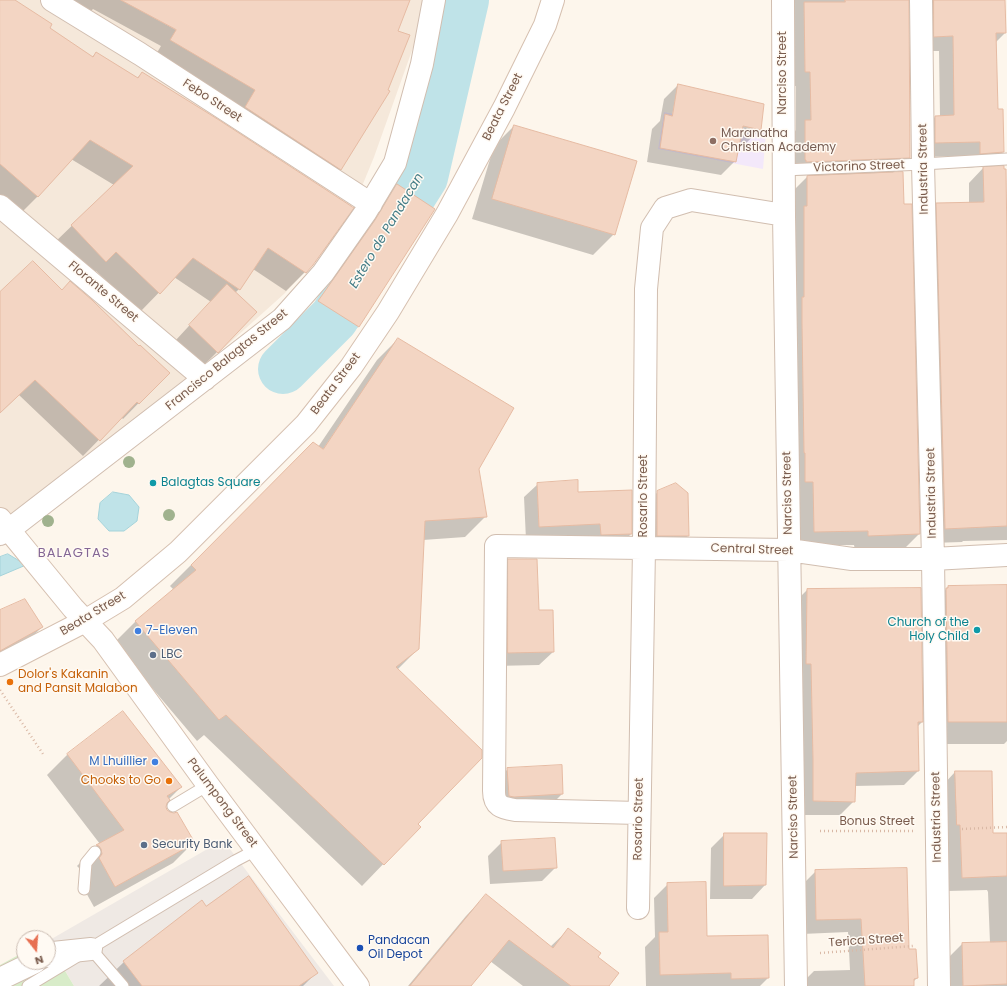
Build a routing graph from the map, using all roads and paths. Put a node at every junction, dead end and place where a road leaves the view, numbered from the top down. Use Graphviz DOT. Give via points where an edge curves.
graph roads {
  1 [pos="52,0"];
  2 [pos="434,0"];
  3 [pos="554,0"];
  4 [pos="783,0"];
  5 [pos="921,0"];
  6 [pos="1007,159"];
  7 [pos="924,164"];
  8 [pos="783,170"];
  9 [pos="371,204"];
  10 [pos="0,206"];
  11 [pos="784,215"];
  12 [pos="205,379"];
  13 [pos="3,527"];
  14 [pos="644,548"];
  15 [pos="789,550"];
  16 [pos="1007,555"];
  17 [pos="933,559"];
  18 [pos="79,614"];
  19 [pos="0,665"];
  20 [pos="0,690"];
  21 [pos="43,754"];
  22 [pos="208,785"];
  23 [pos="173,806"];
  24 [pos="639,813"];
  25 [pos="1007,827"];
  26 [pos="937,830"];
  27 [pos="794,831"];
  28 [pos="256,850"];
  29 [pos="95,852"];
  30 [pos="84,889"];
  31 [pos="638,908"];
  32 [pos="938,944"];
  33 [pos="91,949"];
  34 [pos="56,953"];
  35 [pos="796,955"];
  36 [pos="19,970"];
  37 [pos="0,980"];
  38 [pos="353,984"];
  39 [pos="28,986"];
  40 [pos="123,986"];
  41 [pos="796,986"];
  42 [pos="939,986"];
  1 -- 9 [label="street, Febo Street"];
  2 -- 9 [label="street, Francisco Balagtas Street" via="422,64 395,162"];
  3 -- 18 [label="street, Beata Street" via="545,25 504,108 447,214 388,312 351,367 306,424 178,552 123,598"];
  4 -- 8 [label="street, Narciso Street"];
  5 -- 7 [label="street, Industria Street"];
  6 -- 7 [label="lane, Victorino Street"];
  7 -- 8 [label="lane, Victorino Street"];
  7 -- 17 [label="street, Industria Street"];
  8 -- 11 [label="street, Narciso Street"];
  9 -- 12 [label="street, Francisco Balagtas Street" via="323,273 282,319"];
  10 -- 12 [label="street, Florante Street"];
  11 -- 14 [label="street, Rosario Street" via="691,200 664,208 652,228 646,289"];
  11 -- 15 [label="street, Narciso Street"];
  12 -- 13 [label="street, Francisco Balagtas Street"];
  13 -- 18 [label="street, Palumpong Street"];
  14 -- 15 [label="street, Central Street"];
  14 -- 24 [label="street, Rosario Street"];
  14 -- 24 [label="street, Central Street" via="496,546 494,796 498,805 515,810"];
  15 -- 17 [label="street, Central Street" via="852,559"];
  15 -- 27 [label="street, Narciso Street"];
  16 -- 17 [label="street, Central Street"];
  17 -- 26 [label="street, Industria Street"];
  18 -- 19 [label="street, Beata Street"];
  18 -- 22 [label="street, Palumpong Street" via="103,640"];
  20 -- 21 [label="path"];
  22 -- 23 [label="lane"];
  22 -- 28 [label="street, Palumpong Street"];
  24 -- 31 [label="street, Rosario Street"];
  25 -- 26 [label="path, Bonus Street"];
  26 -- 27 [label="path, Bonus Street"];
  26 -- 32 [label="street, Industria Street"];
  27 -- 35 [label="street, Narciso Street"];
  28 -- 33 [label="lane"];
  28 -- 38 [label="street, Palumpong Street"];
  29 -- 30 [label="lane" via="86,863"];
  32 -- 35 [label="path, Terica Street"];
  32 -- 42 [label="street, Industria Street"];
  33 -- 34 [label="street"];
  33 -- 39 [label="lane"];
  33 -- 40 [label="lane"];
  35 -- 41 [label="street, Narciso Street"];
  36 -- 37 [label="street"];
}
